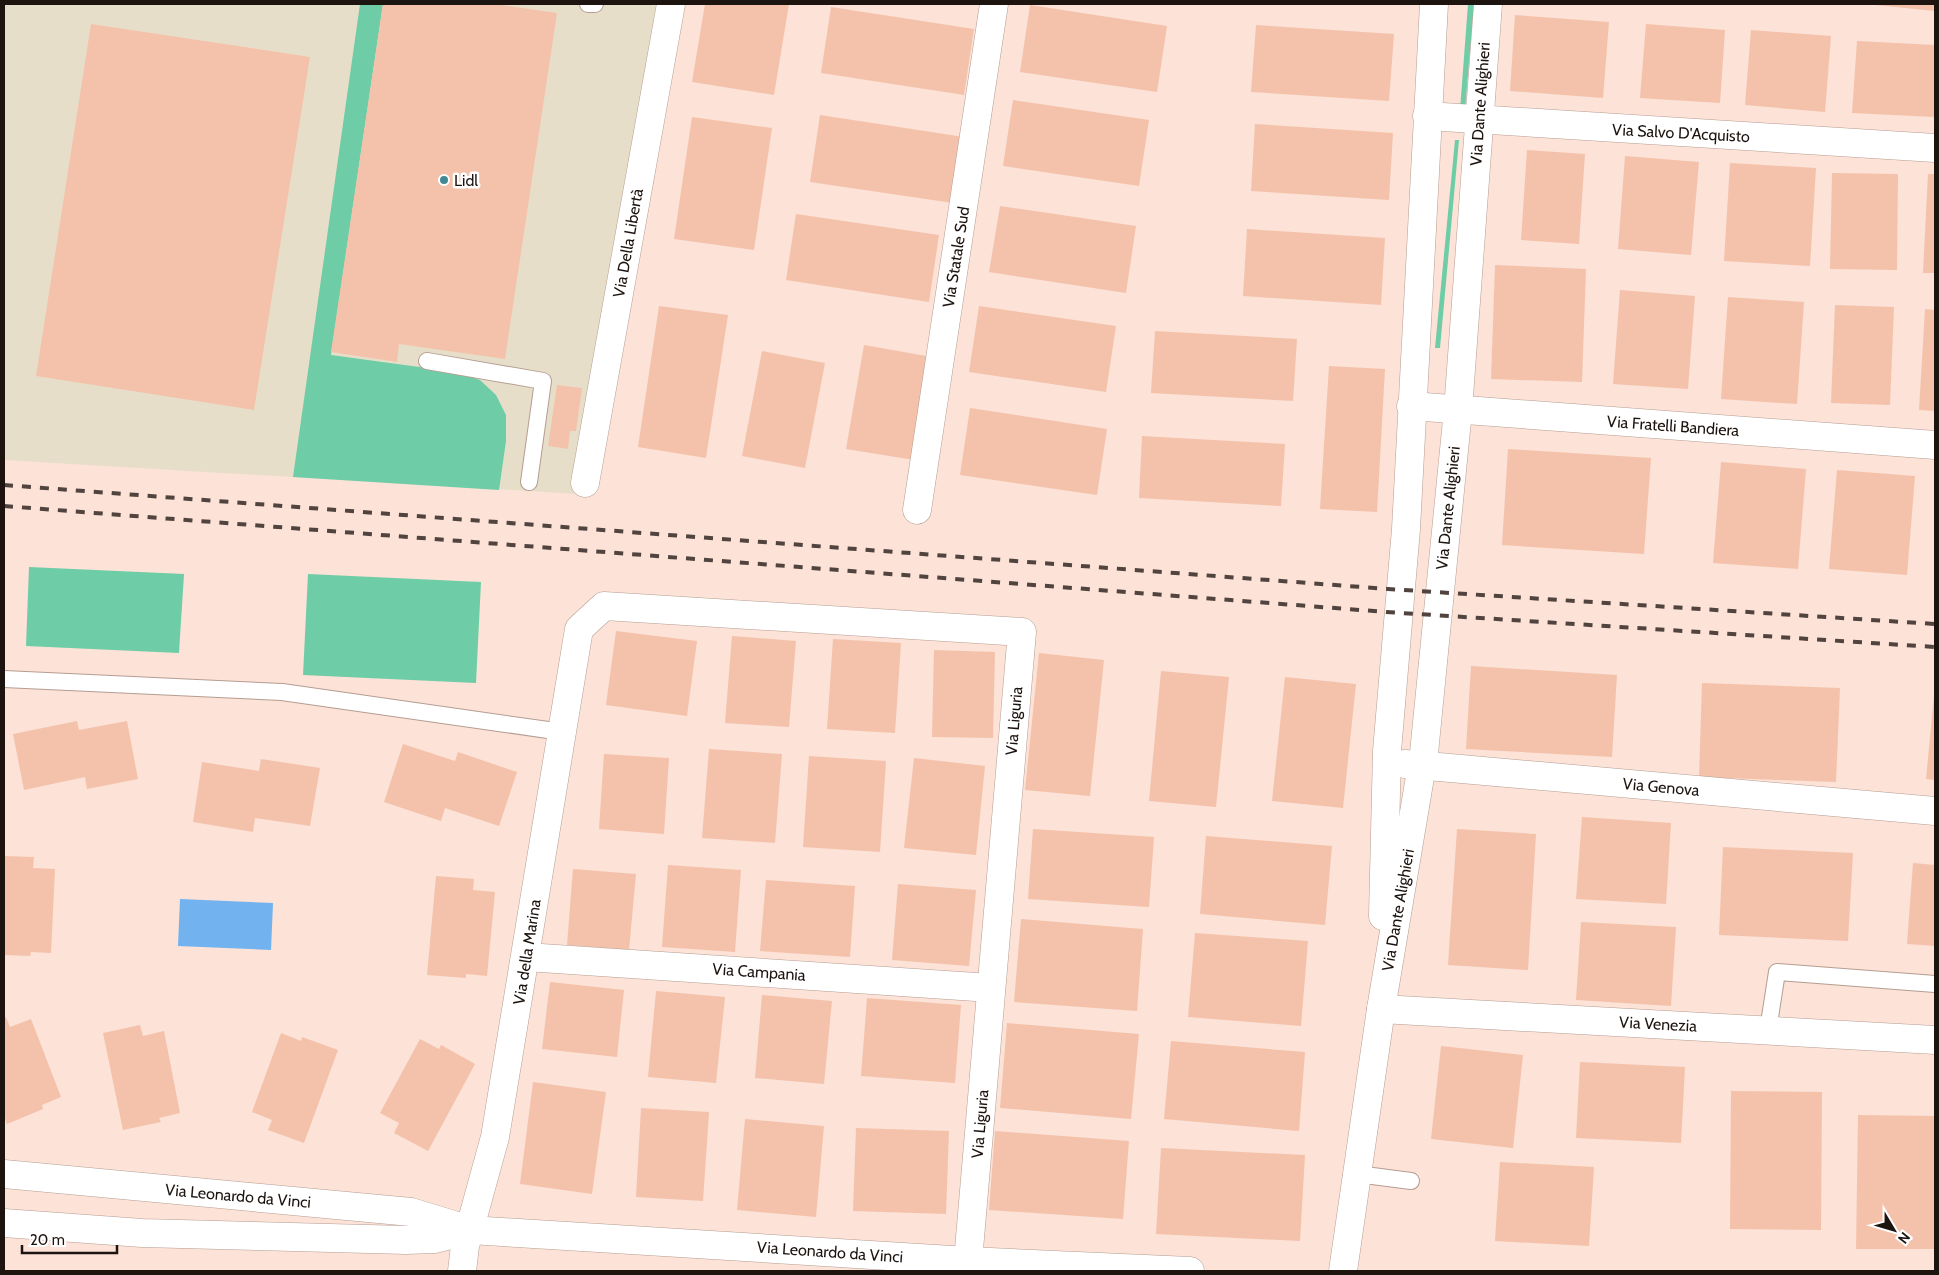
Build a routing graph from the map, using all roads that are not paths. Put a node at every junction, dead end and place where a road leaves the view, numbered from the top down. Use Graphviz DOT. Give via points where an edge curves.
graph roads {
  1 [pos="588,4"];
  2 [pos="595,4"];
  3 [pos="671,4"];
  4 [pos="994,4"];
  5 [pos="1434,4"];
  6 [pos="1488,4"];
  7 [pos="1427,116"];
  8 [pos="1479,121"];
  9 [pos="1935,148"];
  10 [pos="427,362"];
  11 [pos="1412,406"];
  12 [pos="1458,410"];
  13 [pos="1935,445"];
  14 [pos="529,482"];
  15 [pos="585,483"];
  16 [pos="917,510"];
  17 [pos="579,629"];
  18 [pos="4,678"];
  19 [pos="562,732"];
  20 [pos="1386,762"];
  21 [pos="1422,766"];
  22 [pos="1935,810"];
  23 [pos="526,957"];
  24 [pos="1935,984"];
  25 [pos="992,988"];
  26 [pos="1380,1009"];
  27 [pos="1768,1030"];
  28 [pos="1935,1040"];
  29 [pos="4,1174"];
  30 [pos="1357,1174"];
  31 [pos="1411,1181"];
  32 [pos="4,1223"];
  33 [pos="470,1230"];
  34 [pos="968,1261"];
  35 [pos="462,1271"];
  36 [pos="1190,1271"];
  37 [pos="1343,1271"];
  1 -- 2 [label="lane"];
  3 -- 15 [label="street, Via Della Libertà"];
  4 -- 16 [label="street, Via Statale Sud"];
  5 -- 7 [label="street, Via Dante Alighieri"];
  6 -- 8 [label="street, Via Dante Alighieri"];
  7 -- 8 [label="street, Via Salvo D'Acquisto"];
  7 -- 11 [label="street, Via Dante Alighieri"];
  8 -- 9 [label="street, Via Salvo D'Acquisto"];
  8 -- 12 [label="street, Via Dante Alighieri"];
  10 -- 14 [label="lane" via="544,381"];
  11 -- 12 [label="street, Via Fratelli Bandiera"];
  11 -- 20 [label="street, Via Dante Alighieri" via="1406,528"];
  12 -- 13 [label="street, Via Fratelli Bandiera"];
  12 -- 21 [label="street, Via Dante Alighieri"];
  17 -- 19 [label="street, Via della Marina"];
  17 -- 25 [label="street, Via Liguria" via="604,606 1022,632"];
  18 -- 19 [label="lane" via="282,692"];
  19 -- 23 [label="street, Via della Marina"];
  20 -- 21 [label="street, Via Genova"];
  20 -- 26 [label="street, Via Dante Alighieri"];
  21 -- 22 [label="street, Via Genova"];
  21 -- 26 [label="street, Via Dante Alighieri"];
  23 -- 25 [label="street, Via Campania"];
  23 -- 33 [label="street, Via della Marina" via="495,1137"];
  24 -- 27 [label="lane" via="1777,972"];
  25 -- 34 [label="street, Via Liguria"];
  26 -- 27 [label="street, Via Venezia"];
  26 -- 30 [label="street, Via Dante Alighieri"];
  27 -- 28 [label="street, Via Venezia"];
  29 -- 33 [label="street, Via Leonardo da Vinci" via="410,1212"];
  30 -- 31 [label="lane"];
  30 -- 37 [label="street, Via Dante Alighieri"];
  32 -- 33 [label="street, Via Leonardo da Vinci" via="142,1233 406,1240 435,1239"];
  33 -- 34 [label="street, Via Leonardo da Vinci"];
  33 -- 35 [label="street, Via della Marina"];
  34 -- 36 [label="street, Via Leonardo da Vinci"];
}
